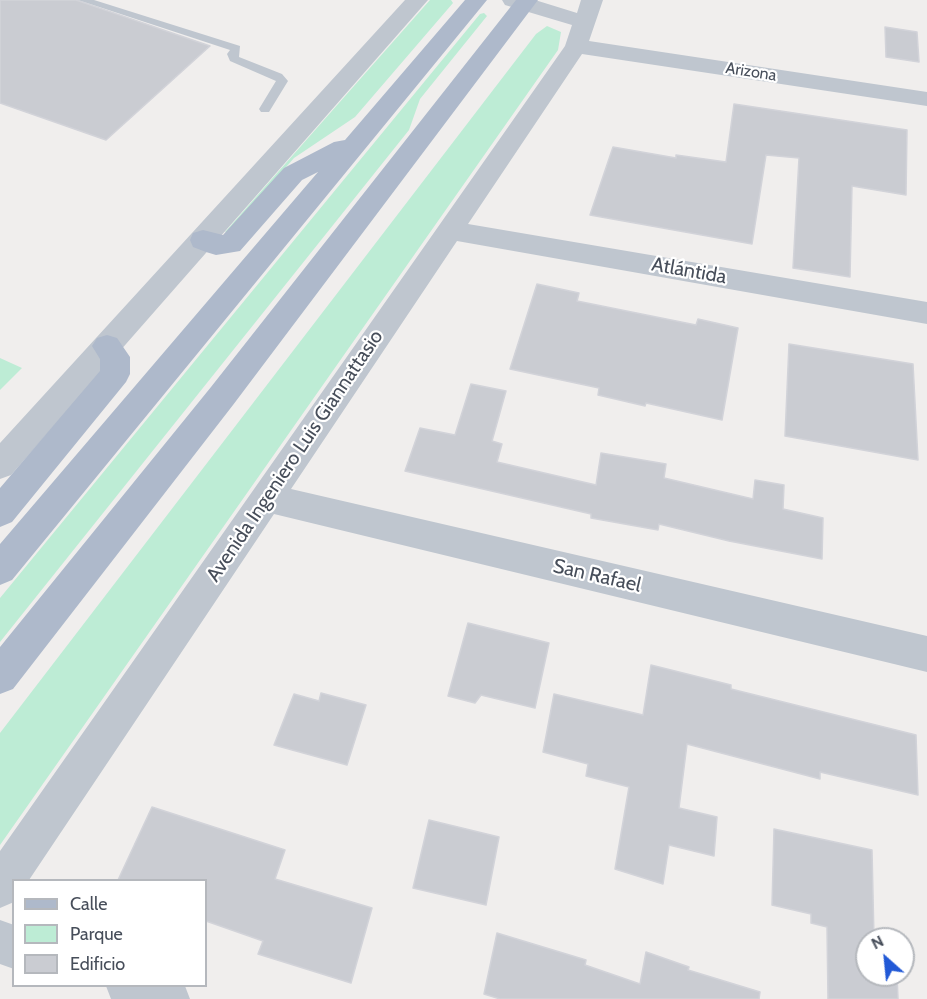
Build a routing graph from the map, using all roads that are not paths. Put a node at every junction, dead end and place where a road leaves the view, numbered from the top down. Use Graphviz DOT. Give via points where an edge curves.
graph roads {
  1 [pos="83,0"];
  2 [pos="417,0"];
  3 [pos="476,0"];
  4 [pos="521,1"];
  5 [pos="584,23"];
  6 [pos="927,99"];
  7 [pos="265,109"];
  8 [pos="358,140"];
  9 [pos="450,230"];
  10 [pos="203,240"];
  11 [pos="927,313"];
  12 [pos="107,346"];
  13 [pos="0,465"];
  14 [pos="267,498"];
  15 [pos="0,512"];
  16 [pos="0,569"];
  17 [pos="927,654"];
  18 [pos="0,676"];
  19 [pos="0,887"];
  20 [pos="131,987"];
  21 [pos="168,999"];
  1 -- 7 [label="lane" via="236,48 234,59 282,81"];
  2 -- 10 [label="street"];
  3 -- 8 [label="main road"];
  4 -- 5 [label="street, Arizona"];
  4 -- 18 [label="main road" via="236,377"];
  5 -- 6 [label="street, Arizona"];
  5 -- 9 [label="street, Avenida Ingeniero Luis Giannattasio"];
  8 -- 10 [label="main road" via="293,174 230,244"];
  8 -- 16 [label="main road"];
  9 -- 11 [label="street, Atlántida"];
  9 -- 14 [label="street, Avenida Ingeniero Luis Giannattasio"];
  10 -- 12 [label="street"];
  12 -- 13 [label="street"];
  12 -- 15 [label="main road" via="115,357 115,374"];
  14 -- 17 [label="street, San Rafael"];
  14 -- 19 [label="street, Avenida Ingeniero Luis Giannattasio"];
  20 -- 21 [label="street"];
}
